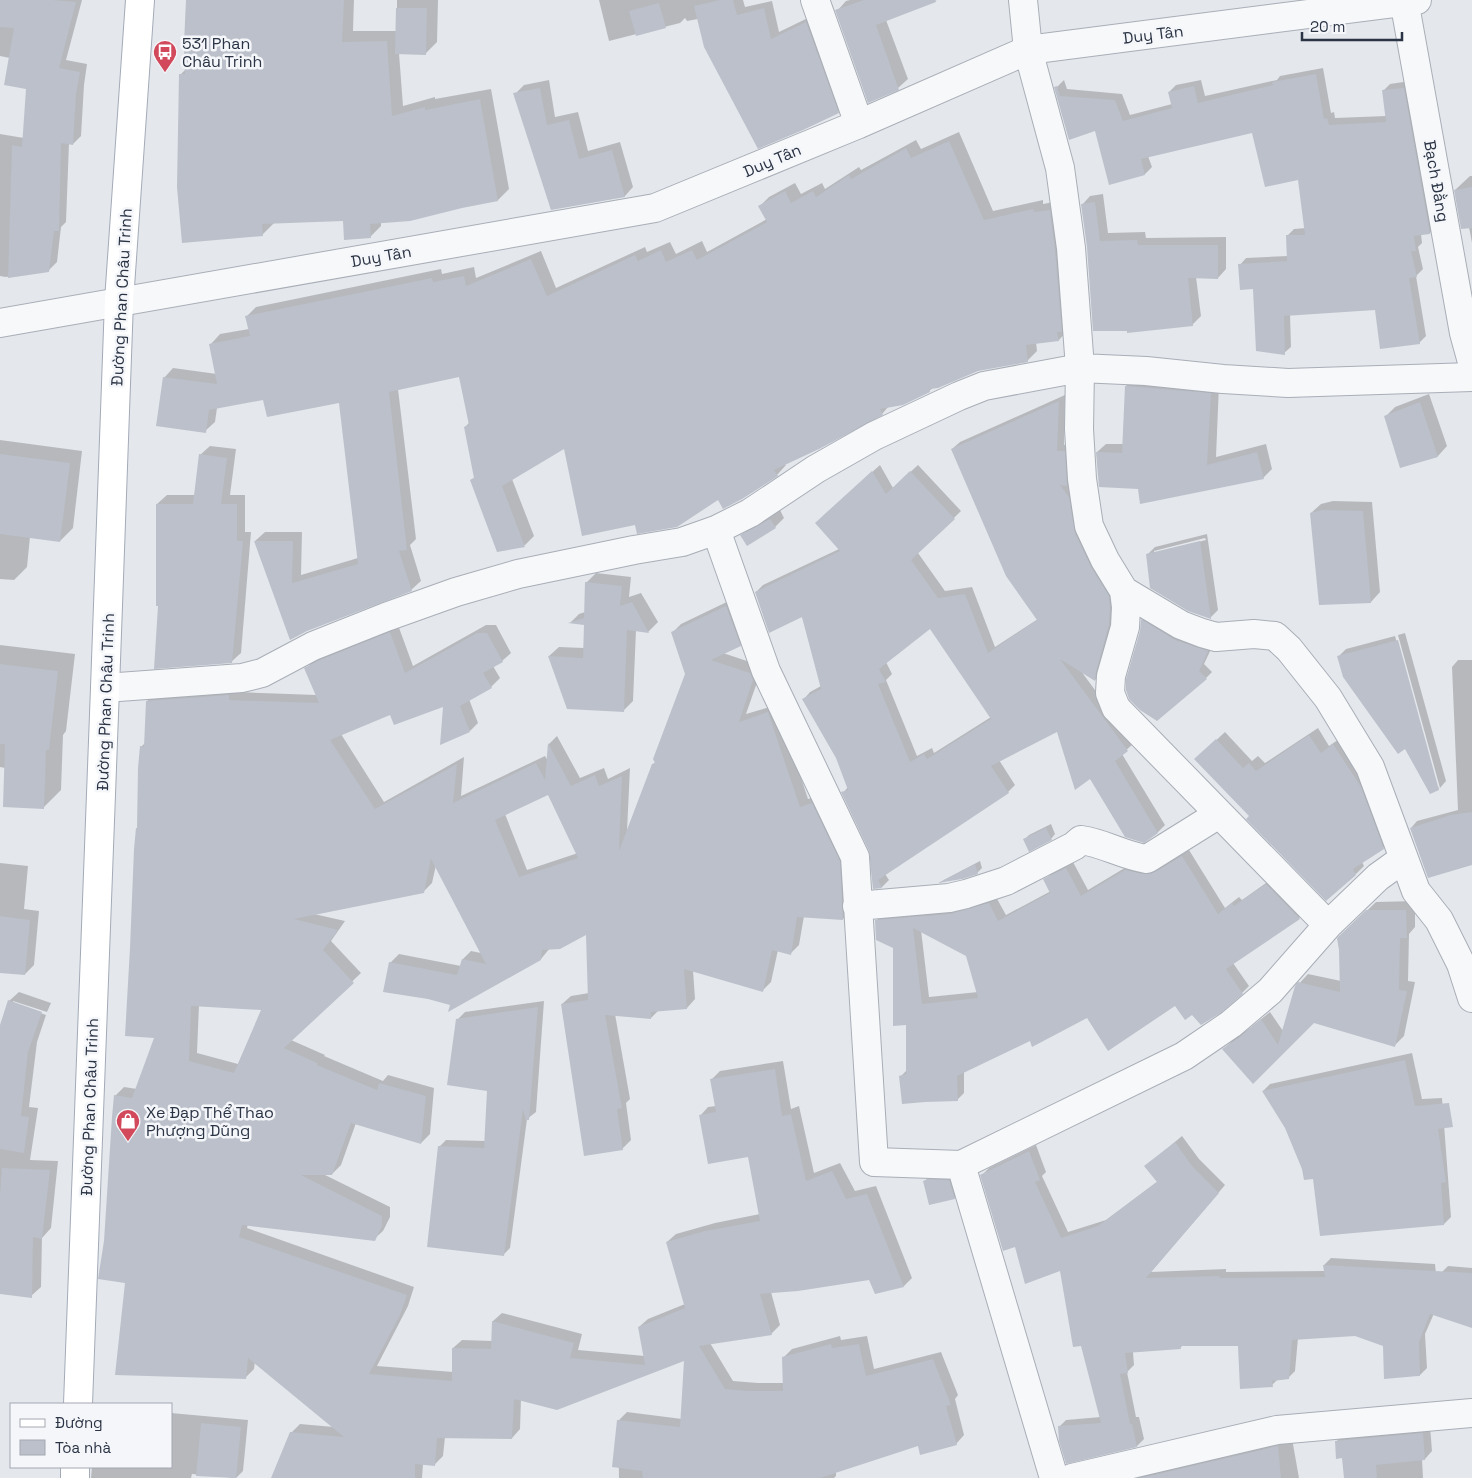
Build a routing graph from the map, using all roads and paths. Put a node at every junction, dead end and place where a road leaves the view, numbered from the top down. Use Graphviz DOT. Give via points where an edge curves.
graph roads {
  1 [pos="140,0"];
  2 [pos="816,0"];
  3 [pos="1023,0"];
  4 [pos="1408,0"];
  5 [pos="1028,50"];
  6 [pos="859,124"];
  7 [pos="119,301"];
  8 [pos="0,322"];
  9 [pos="1472,362"];
  10 [pos="1080,368"];
  11 [pos="1472,377"];
  12 [pos="716,530"];
  13 [pos="1124,591"];
  14 [pos="105,688"];
  15 [pos="1219,814"];
  16 [pos="1403,859"];
  17 [pos="857,906"];
  18 [pos="1328,925"];
  19 [pos="1472,998"];
  20 [pos="961,1165"];
  21 [pos="78,1403"];
  22 [pos="1472,1413"];
  23 [pos="1054,1478"];
  24 [pos="1072,1478"];
  1 -- 7 [label="main road, Đường Phan Châu Trinh"];
  2 -- 6 [label="street"];
  3 -- 5 [label="street"];
  4 -- 5 [label="street, Duy Tân"];
  4 -- 9 [label="street, Bạch Đằng" via="1464,333"];
  5 -- 6 [label="street, Duy Tân"];
  5 -- 10 [label="street" via="1060,168 1071,248"];
  6 -- 7 [label="street, Duy Tân" via="655,208"];
  7 -- 8 [label="street, Duy Tân"];
  7 -- 14 [label="main road, Đường Phan Châu Trinh"];
  10 -- 11 [label="street" via="1288,383"];
  10 -- 12 [label="street" via="984,386 959,396 874,436 750,513"];
  10 -- 13 [label="street" via="1082,471 1089,526"];
  12 -- 14 [label="street" via="682,542 518,574 456,592 313,646 262,673 242,678"];
  12 -- 17 [label="street" via="766,671 854,857"];
  13 -- 15 [label="street" via="1125,627 1111,676 1110,693 1116,708"];
  13 -- 16 [label="street" via="1181,625 1202,633 1216,637 1275,636 1289,648 1328,698 1370,767"];
  14 -- 21 [label="main road, Đường Phan Châu Trinh"];
  15 -- 17 [label="street" via="1147,859 1081,840 1006,881 966,894"];
  15 -- 18 [label="street"];
  16 -- 18 [label="street" via="1378,877"];
  16 -- 19 [label="street" via="1416,891 1439,920 1461,964"];
  17 -- 20 [label="street" via="874,1162"];
  18 -- 20 [label="street" via="1270,991 1231,1024 1184,1056"];
  20 -- 23 [label="street"];
  22 -- 24 [label="street" via="1277,1430"];
}
